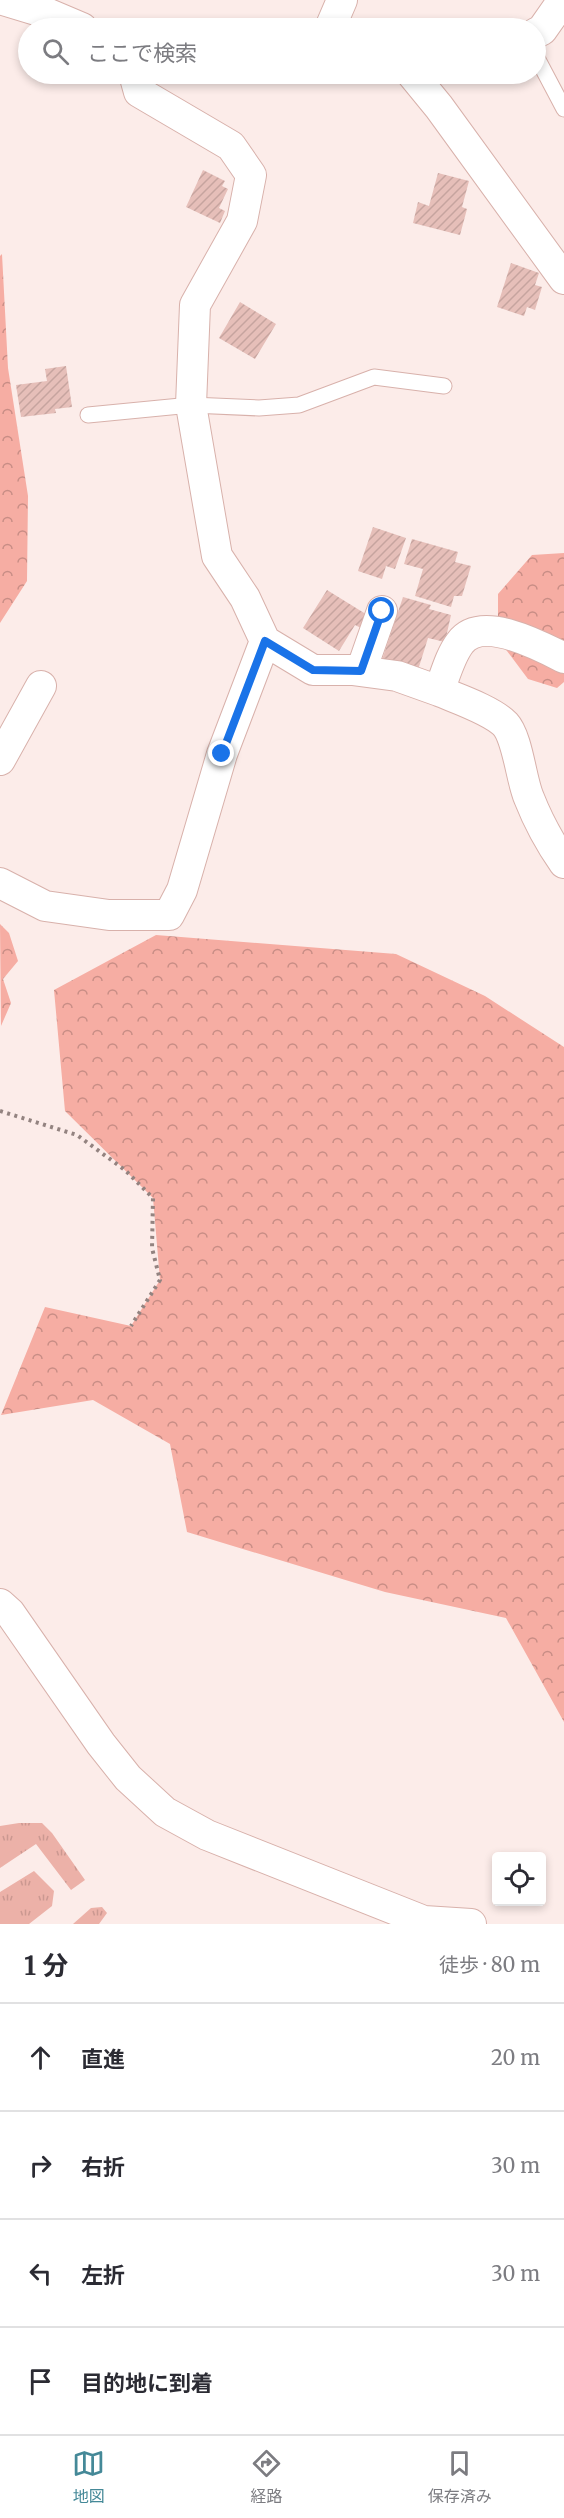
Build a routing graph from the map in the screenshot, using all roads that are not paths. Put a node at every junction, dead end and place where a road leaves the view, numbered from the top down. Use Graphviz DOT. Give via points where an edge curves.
graph roads {
  1 [pos="3,0"];
  2 [pos="342,0"];
  3 [pos="562,0"];
  4 [pos="33,4"];
  5 [pos="62,18"];
  6 [pos="334,18"];
  7 [pos="546,24"];
  8 [pos="546,75"];
  9 [pos="136,84"];
  10 [pos="419,84"];
  11 [pos="564,110"];
  12 [pos="564,279"];
  13 [pos="444,386"];
  14 [pos="191,405"];
  15 [pos="88,415"];
  16 [pos="382,611"];
  17 [pos="265,641"];
  18 [pos="564,658"];
  19 [pos="361,671"];
  20 [pos="41,686"];
  21 [pos="439,691"];
  22 [pos="0,760"];
  23 [pos="564,863"];
  24 [pos="0,883"];
  25 [pos="0,1604"];
  26 [pos="471,1924"];
  1 -- 4 [label="street"];
  2 -- 6 [label="street"];
  3 -- 7 [label="street"];
  4 -- 5 [label="street"];
  8 -- 11 [label="lane"];
  9 -- 14 [label="street" via="138,92 231,146 251,175 242,221 195,305"];
  10 -- 12 [label="street"];
  13 -- 14 [label="lane" via="374,377 298,405"];
  14 -- 15 [label="lane"];
  14 -- 17 [label="street" via="217,556 245,598"];
  16 -- 19 [label="street"];
  17 -- 19 [label="street" via="313,670"];
  17 -- 24 [label="street" via="222,754 182,890 170,915 109,915 45,906"];
  18 -- 21 [label="street" via="510,633 474,634 460,642"];
  19 -- 21 [label="street" via="397,676"];
  20 -- 22 [label="street"];
  21 -- 23 [label="street" via="506,725 528,797"];
  25 -- 26 [label="street" via="107,1753 165,1812 207,1835 424,1921"];
}
